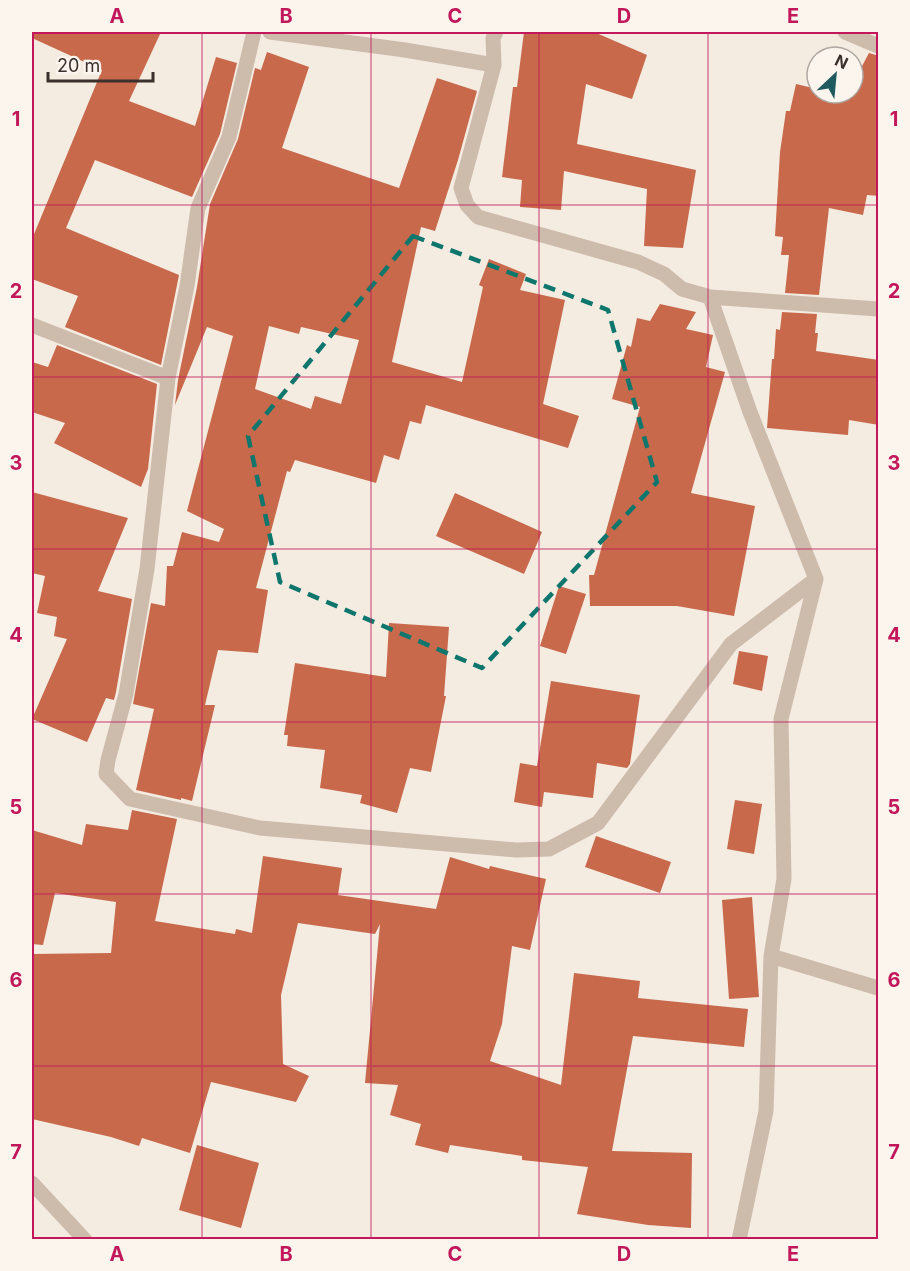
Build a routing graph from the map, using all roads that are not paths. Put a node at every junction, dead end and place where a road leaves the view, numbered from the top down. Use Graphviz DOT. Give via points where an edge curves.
graph roads {
  1 [pos="254,32"];
  2 [pos="270,32"];
  3 [pos="496,32"];
  4 [pos="845,32"];
  5 [pos="879,46"];
  6 [pos="494,65"];
  7 [pos="710,297"];
  8 [pos="879,309"];
  9 [pos="32,325"];
  10 [pos="168,378"];
  11 [pos="816,579"];
  12 [pos="771,956"];
  13 [pos="879,988"];
  14 [pos="32,1183"];
  15 [pos="85,1239"];
  16 [pos="739,1239"];
  1 -- 10 [label="street" via="229,137 198,208"];
  2 -- 6 [label="street"];
  3 -- 6 [label="street"];
  4 -- 5 [label="street"];
  6 -- 7 [label="street" via="461,188 467,205 478,217 638,262 664,274 682,289"];
  7 -- 8 [label="street"];
  7 -- 11 [label="street" via="750,412"];
  9 -- 10 [label="street"];
  10 -- 11 [label="street" via="147,569 126,694 106,774 130,799 260,828 516,850 549,849 598,823 731,645"];
  11 -- 12 [label="street" via="781,719 784,879"];
  12 -- 13 [label="street"];
  12 -- 16 [label="street" via="766,1111"];
  14 -- 15 [label="street"];
}
